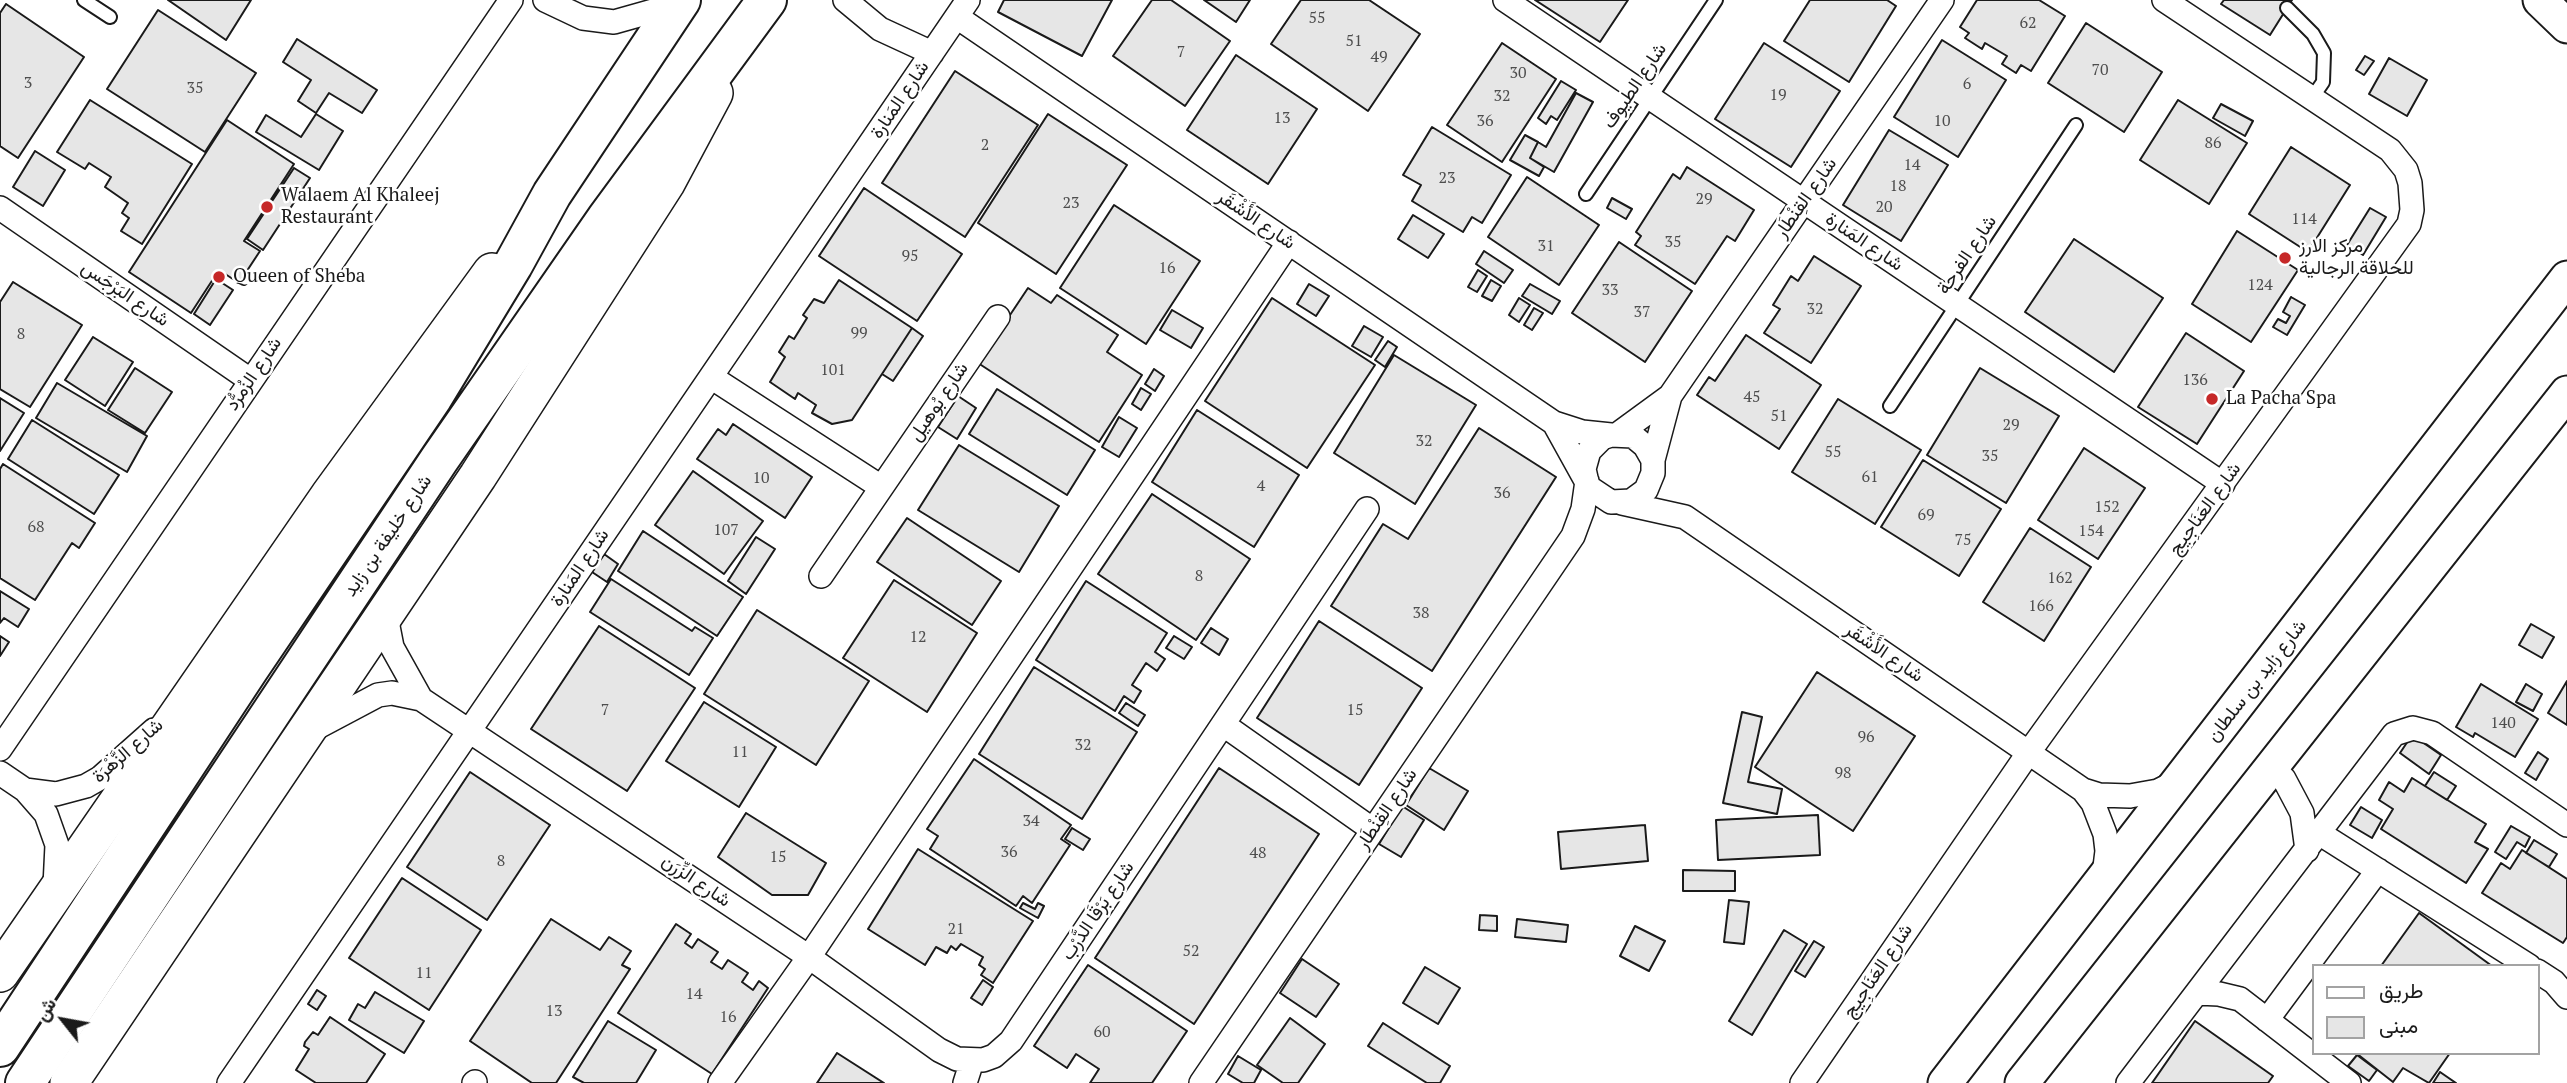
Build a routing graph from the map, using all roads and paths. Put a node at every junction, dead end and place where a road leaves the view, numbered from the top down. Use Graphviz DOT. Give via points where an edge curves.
graph roads {
  1 [pos="84,0"];
  2 [pos="511,0"];
  3 [pos="545,0"];
  4 [pos="767,0"];
  5 [pos="845,0"];
  6 [pos="1505,0"];
  7 [pos="1716,0"];
  8 [pos="1942,0"];
  9 [pos="2164,0"];
  10 [pos="2540,0"];
  11 [pos="2554,0"];
  12 [pos="679,2"];
  13 [pos="2567,6"];
  14 [pos="962,8"];
  15 [pos="2287,8"];
  16 [pos="110,17"];
  17 [pos="2567,26"];
  18 [pos="932,53"];
  19 [pos="1650,98"];
  20 [pos="2312,98"];
  21 [pos="2076,125"];
  22 [pos="552,194"];
  23 [pos="1586,194"];
  24 [pos="1804,201"];
  25 [pos="0,208"];
  26 [pos="1289,242"];
  27 [pos="2567,278"];
  28 [pos="1957,304"];
  29 [pos="998,317"];
  30 [pos="711,377"];
  31 [pos="250,380"];
  32 [pos="2567,393"];
  33 [pos="1670,396"];
  34 [pos="1889,406"];
  35 [pos="1554,423"];
  36 [pos="1614,434"];
  37 [pos="1653,462"];
  38 [pos="1586,480"];
  39 [pos="2223,484"];
  40 [pos="881,487"];
  41 [pos="1620,503"];
  42 [pos="1367,509"];
  43 [pos="1685,516"];
  44 [pos="1573,536"];
  45 [pos="821,576"];
  46 [pos="385,611"];
  47 [pos="421,699"];
  48 [pos="186,701"];
  49 [pos="1224,725"];
  50 [pos="470,729"];
  51 [pos="304,733"];
  52 [pos="0,749"];
  53 [pos="2029,752"];
  54 [pos="2272,765"];
  55 [pos="0,773"];
  56 [pos="2182,778"];
  57 [pos="25,790"];
  58 [pos="2083,790"];
  59 [pos="2567,825"];
  60 [pos="1373,831"];
  61 [pos="2313,842"];
  62 [pos="2378,870"];
  63 [pos="2101,883"];
  64 [pos="53,892"];
  65 [pos="2226,956"];
  66 [pos="809,957"];
  67 [pos="2526,964"];
  68 [pos="2539,972"];
  69 [pos="0,973"];
  70 [pos="2197,993"];
  71 [pos="2567,997"];
  72 [pos="2240,999"];
  73 [pos="2267,1020"];
  74 [pos="0,1047"];
  75 [pos="968,1072"];
  76 [pos="236,1081"];
  77 [pos="25,1083"];
  78 [pos="69,1083"];
  79 [pos="720,1083"];
  80 [pos="1201,1083"];
  81 [pos="1802,1083"];
  82 [pos="1945,1083"];
  83 [pos="2022,1083"];
  84 [pos="2128,1083"];
  85 [pos="2348,1083"];
  1 -- 16 [label="lane"];
  2 -- 31 [label="street, شارع الزُمرُّد"];
  3 -- 12 [label="street" via="583,18 614,22"];
  4 -- 46 [label="main road" via="666,183 478,476"];
  4 -- 77 [label="highway, شارع خليفة بن زايد" via="606,219 439,460"];
  5 -- 18 [label="street, شارع المَنارة" via="880,29"];
  6 -- 19 [label="street, شارع المَنارة"];
  7 -- 19 [label="lane, شارع الطيوف"];
  8 -- 24 [label="street, شارع القِنْطَار"];
  9 -- 20 [label="street, شارع العَنَاجِيج"];
  10 -- 17 [label="main road"];
  11 -- 13 [label="main road"];
  12 -- 22 [label="highway"];
  14 -- 18 [label="street, شارع المَنارة"];
  14 -- 26 [label="street, شارع الأَشْقَر"];
  15 -- 20 [label="lane" via="2313,34 2324,53 2323,82"];
  18 -- 30 [label="street, شارع المَنارة"];
  19 -- 23 [label="lane, شارع الطيوف"];
  19 -- 24 [label="street, شارع المَنارة"];
  20 -- 39 [label="street, شارع العَنَاجِيج" via="2399,159 2410,183 2412,210 2403,236"];
  21 -- 28 [label="lane, شارع الفرحة"];
  22 -- 48 [label="main road" via="391,408"];
  22 -- 74 [label="highway" via="433,397"];
  24 -- 28 [label="street, شارع المَنارة"];
  24 -- 33 [label="street, شارع القِنْطَار"];
  25 -- 31 [label="street, شارع البَرْجَس"];
  26 -- 35 [label="street, شارع الأَشْقَر"];
  26 -- 66 [label="street"];
  27 -- 56 [label="main road, شارع زايد بن سلطان"];
  28 -- 34 [label="lane, شارع الفرحة"];
  28 -- 39 [label="street, شارع المَنارة"];
  29 -- 40 [label="street, شارع بُوهيل"];
  30 -- 40 [label="street"];
  30 -- 50 [label="street, شارع المَنارة"];
  31 -- 52 [label="street, شارع الزُمرُّد"];
  32 -- 54 [label="main road"];
  33 -- 36 [label="street, شارع القِنْطَار"];
  33 -- 37 [label="street, شارع القِنْطَار"];
  35 -- 36 [label="street, شارع الأَشْقَر" via="1582,432"];
  35 -- 38 [label="street, شارع الأَشْقَر"];
  36 -- 37 [label="street" via="1640,440"];
  36 -- 38 [label="street" via="1602,438 1589,452"];
  37 -- 41 [label="street" via="1646,490"];
  37 -- 43 [label="street, شارع الأَشْقَر"];
  38 -- 41 [label="street" via="1596,495"];
  38 -- 44 [label="street, شارع القِنْطَار" via="1583,509"];
  39 -- 53 [label="street, شارع العَنَاجِيج"];
  40 -- 45 [label="street, شارع بُوهيل"];
  41 -- 43 [label="street, شارع الأَشْقَر"];
  41 -- 44 [label="street, شارع القِنْطَار"];
  42 -- 49 [label="street, شارع بَرْقَا الدَّرْب"];
  43 -- 53 [label="street, شارع الأَشْقَر"];
  44 -- 60 [label="street, شارع القِنْطَار"];
  46 -- 47 [label="street, شارع الزِّرَن" via="392,647"];
  46 -- 51 [label="main road"];
  47 -- 50 [label="street, شارع الزِّرَن"];
  47 -- 51 [label="street, شارع الزِّرَن" via="378,695"];
  48 -- 57 [label="street, شارع الزَّهْرَة" via="86,786 56,794"];
  48 -- 64 [label="main road"];
  49 -- 60 [label="street"];
  49 -- 75 [label="street, شارع بَرْقَا الدَّرْب" via="1011,1041"];
  50 -- 66 [label="street, شارع الزِّرَن"];
  50 -- 76 [label="street, شارع المَنارة"];
  51 -- 78 [label="main road"];
  53 -- 58 [label="street, شارع الأَشْقَر"];
  53 -- 81 [label="street, شارع العَنَاجِيج"];
  54 -- 61 [label="street" via="2284,779"];
  54 -- 83 [label="main road"];
  55 -- 57 [label="street, شارع الزَّهْرَة"];
  56 -- 58 [label="street, شارع الأَشْقَر" via="2158,791 2130,796"];
  56 -- 63 [label="main road, شارع زايد بن سلطان"];
  57 -- 64 [label="street, شارع الزَّهْرَة" via="46,814 57,845"];
  58 -- 63 [label="street, شارع الأَشْقَر" via="2105,834"];
  59 -- 61 [label="street" via="2432,733 2413,728 2386,741"];
  60 -- 80 [label="street, شارع القِنْطَار"];
  61 -- 62 [label="street"];
  61 -- 65 [label="street"];
  62 -- 67 [label="street"];
  62 -- 73 [label="street"];
  63 -- 82 [label="main road, شارع زايد بن سلطان"];
  64 -- 69 [label="main road"];
  65 -- 70 [label="street"];
  65 -- 72 [label="street" via="2229,979"];
  66 -- 75 [label="street, شارع الزِّرَن" via="957,1059"];
  66 -- 79 [label="street"];
  68 -- 71 [label="street"];
  70 -- 72 [label="street"];
  70 -- 84 [label="street"];
  72 -- 73 [label="street"];
  73 -- 85 [label="street"];
}
